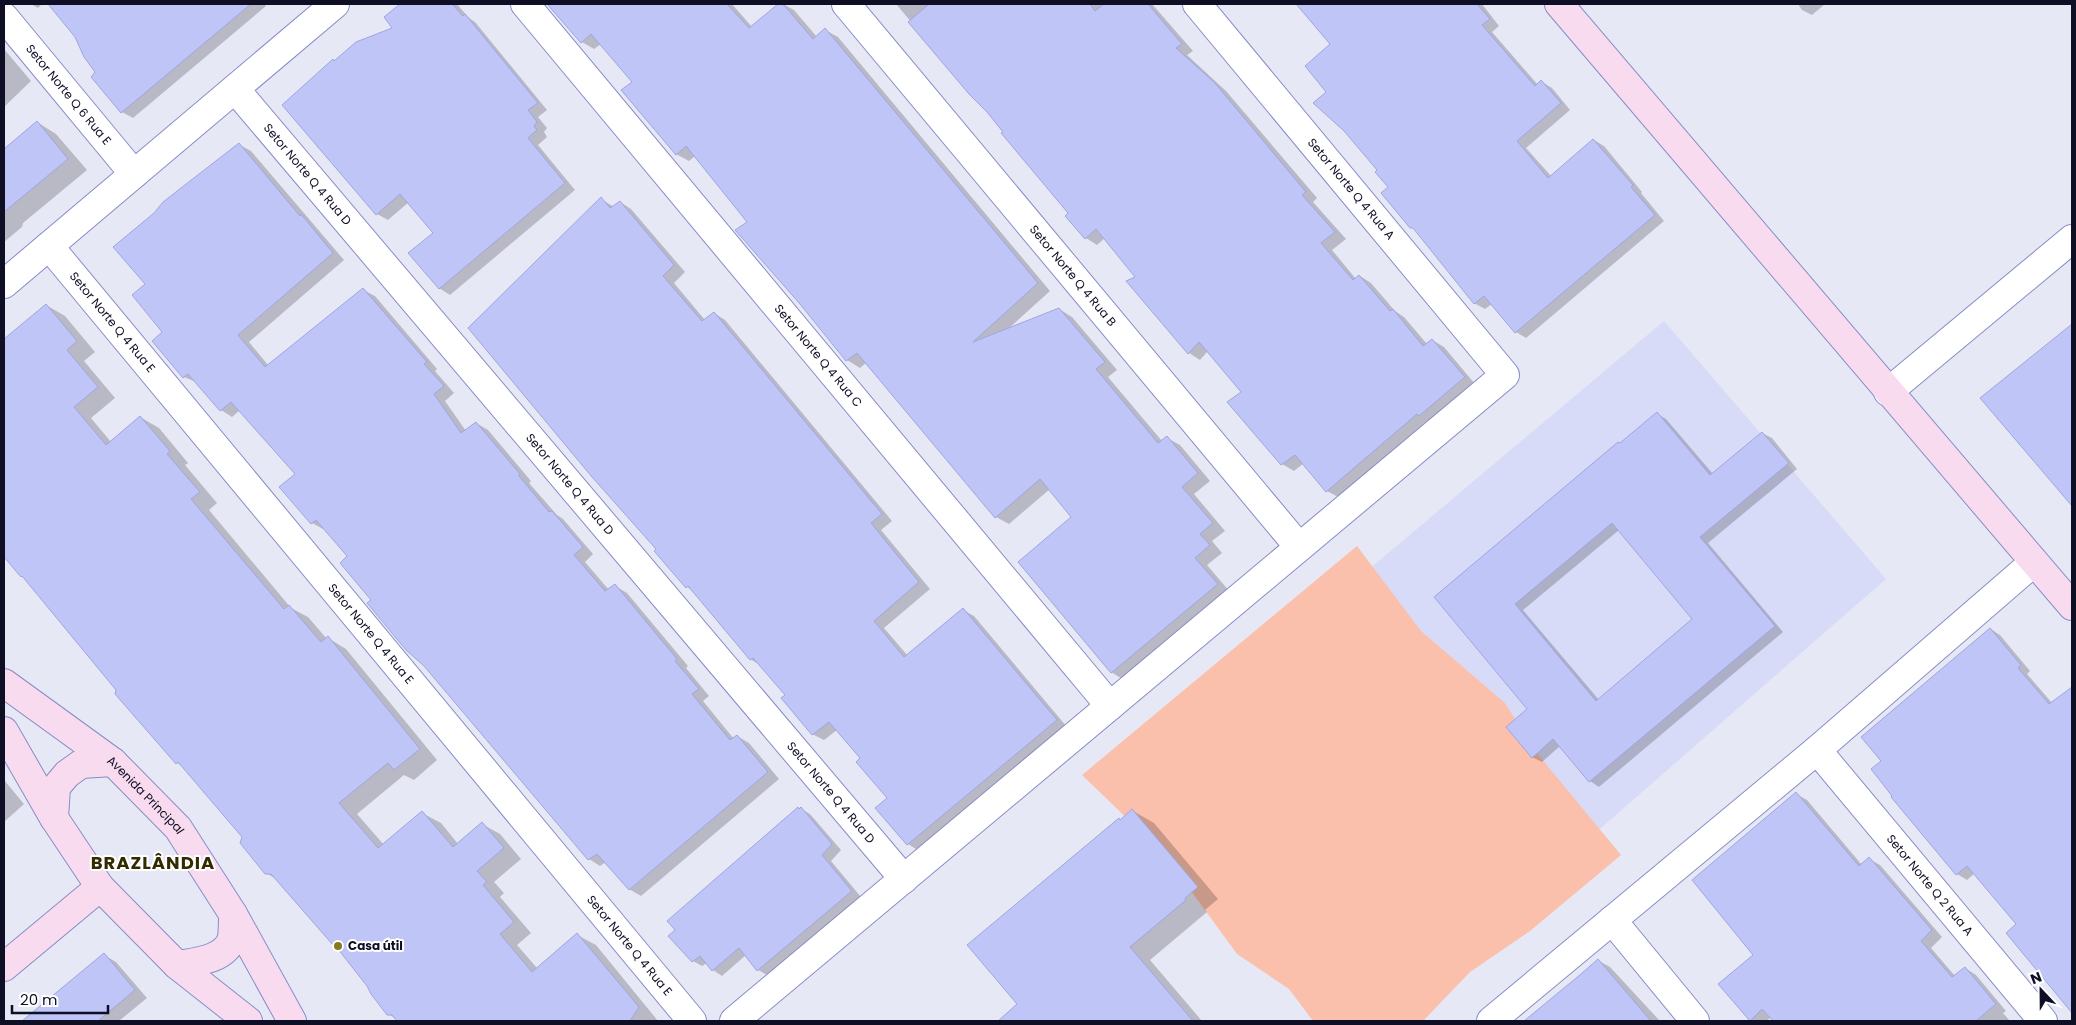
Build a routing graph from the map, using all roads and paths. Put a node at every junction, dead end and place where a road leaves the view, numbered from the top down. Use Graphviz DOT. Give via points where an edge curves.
graph roads {
  1 [pos="526,4"];
  2 [pos="846,4"];
  3 [pos="1197,4"];
  4 [pos="1559,4"];
  5 [pos="331,5"];
  6 [pos="4,17"];
  7 [pos="235,88"];
  8 [pos="134,174"];
  9 [pos="2072,239"];
  10 [pos="49,246"];
  11 [pos="4,284"];
  12 [pos="1888,392"];
  13 [pos="1299,548"];
  14 [pos="2034,562"];
  15 [pos="2072,606"];
  16 [pos="4,683"];
  17 [pos="1110,706"];
  18 [pos="4,731"];
  19 [pos="1817,750"];
  20 [pos="113,762"];
  21 [pos="54,818"];
  22 [pos="904,879"];
  23 [pos="100,887"];
  24 [pos="233,914"];
  25 [pos="1612,920"];
  26 [pos="177,964"];
  27 [pos="4,967"];
  28 [pos="248,1021"];
  29 [pos="292,1021"];
  30 [pos="692,1021"];
  31 [pos="734,1021"];
  32 [pos="1491,1021"];
  33 [pos="1695,1021"];
  34 [pos="2043,1021"];
  1 -- 17 [label="street, Setor Norte Q 4 Rua C"];
  2 -- 13 [label="street, Setor Norte Q 4 Rua B"];
  3 -- 13 [label="street, Setor Norte Q 4 Rua A" via="1505,375"];
  4 -- 12 [label="street"];
  5 -- 7 [label="street"];
  6 -- 8 [label="street, Setor Norte Q 6 Rua E"];
  7 -- 8 [label="street"];
  7 -- 22 [label="street, Setor Norte Q 4 Rua D"];
  8 -- 10 [label="street"];
  9 -- 12 [label="street"];
  10 -- 11 [label="street"];
  10 -- 30 [label="street, Setor Norte Q 4 Rua E"];
  12 -- 14 [label="street"];
  13 -- 17 [label="street"];
  14 -- 15 [label="street"];
  14 -- 19 [label="street"];
  16 -- 20 [label="street, Avenida Principal"];
  17 -- 22 [label="street"];
  18 -- 21 [label="street"];
  19 -- 25 [label="street"];
  19 -- 34 [label="street, Setor Norte Q 2 Rua A"];
  20 -- 21 [label="street" via="81,764 67,774 56,787"];
  20 -- 24 [label="street, Avenida Principal" via="178,828"];
  21 -- 23 [label="street"];
  22 -- 31 [label="street"];
  23 -- 26 [label="street"];
  23 -- 27 [label="street"];
  24 -- 26 [label="street" via="231,940 221,953 208,960"];
  24 -- 29 [label="street, Avenida Principal"];
  25 -- 32 [label="street"];
  25 -- 33 [label="street"];
  26 -- 28 [label="street"];
}
